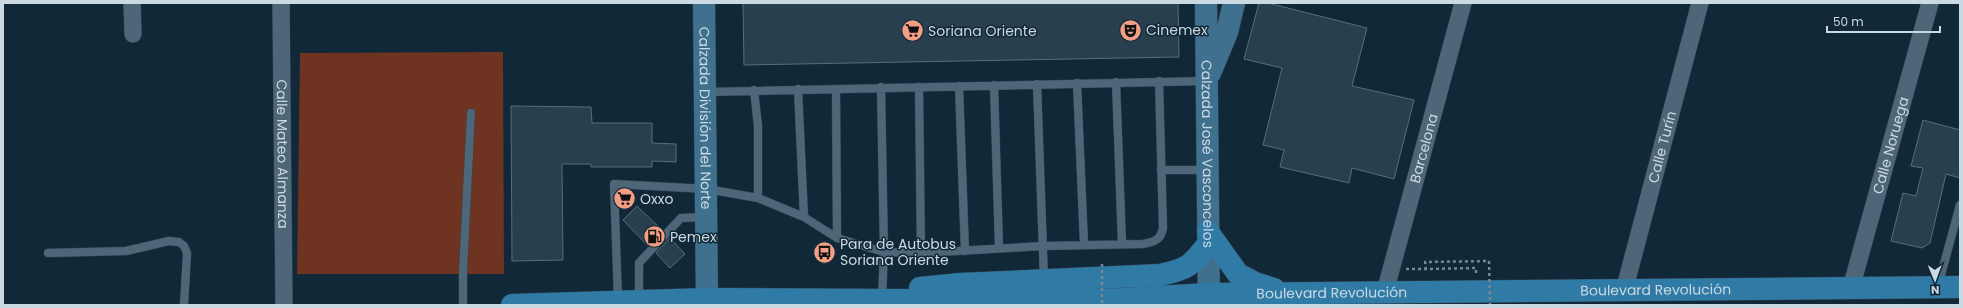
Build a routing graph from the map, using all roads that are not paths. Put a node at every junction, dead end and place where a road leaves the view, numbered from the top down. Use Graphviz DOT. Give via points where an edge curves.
graph roads {
  1 [pos="132,3"];
  2 [pos="281,3"];
  3 [pos="704,3"];
  4 [pos="1206,3"];
  5 [pos="1234,3"];
  6 [pos="1463,3"];
  7 [pos="1700,3"];
  8 [pos="1930,3"];
  9 [pos="133,34"];
  10 [pos="1159,81"];
  11 [pos="1206,81"];
  12 [pos="1116,82"];
  13 [pos="1077,83"];
  14 [pos="1037,84"];
  15 [pos="994,85"];
  16 [pos="919,86"];
  17 [pos="958,86"];
  18 [pos="836,88"];
  19 [pos="881,88"];
  20 [pos="798,89"];
  21 [pos="754,90"];
  22 [pos="706,92"];
  23 [pos="471,113"];
  24 [pos="1161,170"];
  25 [pos="1207,170"];
  26 [pos="707,189"];
  27 [pos="758,198"];
  28 [pos="1960,204"];
  29 [pos="707,217"];
  30 [pos="804,217"];
  31 [pos="837,238"];
  32 [pos="1208,238"];
  33 [pos="1084,244"];
  34 [pos="1122,244"];
  35 [pos="1043,246"];
  36 [pos="999,248"];
  37 [pos="965,251"];
  38 [pos="884,252"];
  39 [pos="48,253"];
  40 [pos="921,253"];
  41 [pos="1044,280"];
  42 [pos="1938,287"];
  43 [pos="1960,287"];
  44 [pos="1851,288"];
  45 [pos="1758,289"];
  46 [pos="1624,291"];
  47 [pos="1385,292"];
  48 [pos="1285,293"];
  49 [pos="1209,299"];
  50 [pos="639,301"];
  51 [pos="618,302"];
  52 [pos="707,302"];
  53 [pos="874,302"];
  54 [pos="184,305"];
  55 [pos="284,305"];
  56 [pos="463,305"];
  57 [pos="512,305"];
  58 [pos="1679,305"];
  1 -- 9 [label="street"];
  2 -- 55 [label="street, Calle Mateo Almanza"];
  3 -- 22 [label="main road, Calzada División del Norte"];
  4 -- 11 [label="main road, Calzada José Vasconcelos"];
  5 -- 11 [label="main road" via="1227,32"];
  6 -- 47 [label="street, Barcelona"];
  7 -- 46 [label="street, Calle Turín"];
  8 -- 44 [label="street, Calle Noruega"];
  10 -- 11 [label="lane"];
  10 -- 12 [label="lane"];
  10 -- 24 [label="lane"];
  11 -- 25 [label="main road, Calzada José Vasconcelos"];
  12 -- 13 [label="lane"];
  12 -- 34 [label="lane"];
  13 -- 14 [label="lane"];
  13 -- 33 [label="lane"];
  14 -- 15 [label="lane"];
  14 -- 35 [label="lane"];
  15 -- 17 [label="lane"];
  15 -- 36 [label="lane"];
  16 -- 17 [label="lane"];
  16 -- 19 [label="lane"];
  16 -- 40 [label="lane"];
  17 -- 37 [label="lane"];
  18 -- 19 [label="lane"];
  18 -- 20 [label="lane"];
  18 -- 31 [label="lane"];
  19 -- 38 [label="lane"];
  20 -- 21 [label="lane"];
  20 -- 30 [label="lane"];
  21 -- 22 [label="lane"];
  21 -- 27 [label="lane" via="758,126"];
  22 -- 26 [label="main road, Calzada División del Norte"];
  23 -- 56 [label="lane" via="462,271"];
  24 -- 25 [label="lane"];
  24 -- 34 [label="lane" via="1162,235 1150,243"];
  25 -- 32 [label="main road, Calzada José Vasconcelos"];
  26 -- 27 [label="lane"];
  26 -- 29 [label="main road, Calzada División del Norte"];
  26 -- 51 [label="lane" via="614,184"];
  27 -- 30 [label="lane"];
  28 -- 42 [label="lane"];
  29 -- 50 [label="lane" via="681,218 639,263"];
  29 -- 52 [label="main road, Calzada División del Norte"];
  30 -- 31 [label="lane"];
  31 -- 38 [label="lane"];
  32 -- 41 [label="main road" via="1193,264 1179,271 1160,275"];
  32 -- 48 [label="main road" via="1238,274"];
  32 -- 49 [label="main road, Calzada José Vasconcelos"];
  33 -- 34 [label="lane"];
  33 -- 35 [label="lane"];
  35 -- 36 [label="lane"];
  35 -- 41 [label="lane"];
  36 -- 37 [label="lane"];
  37 -- 40 [label="lane"];
  38 -- 40 [label="lane"];
  38 -- 53 [label="lane"];
  39 -- 54 [label="lane" via="126,251 169,241 179,242 187,253"];
  41 -- 53 [label="main road" via="921,288"];
  42 -- 43 [label="main road, Boulevard Revolución"];
  42 -- 44 [label="main road, Boulevard Revolución"];
  44 -- 45 [label="main road, Boulevard Revolución"];
  45 -- 46 [label="main road, Boulevard Revolución"];
  45 -- 58 [label="main road"];
  46 -- 47 [label="main road, Boulevard Revolución"];
  47 -- 48 [label="main road, Boulevard Revolución"];
  48 -- 49 [label="main road, Boulevard Revolución"];
  49 -- 53 [label="main road, Boulevard Revolución"];
  50 -- 51 [label="main road, Boulevard Revolución"];
  50 -- 52 [label="main road, Boulevard Revolución"];
  51 -- 57 [label="main road, Boulevard Revolución"];
  52 -- 53 [label="main road, Boulevard Revolución"];
}
